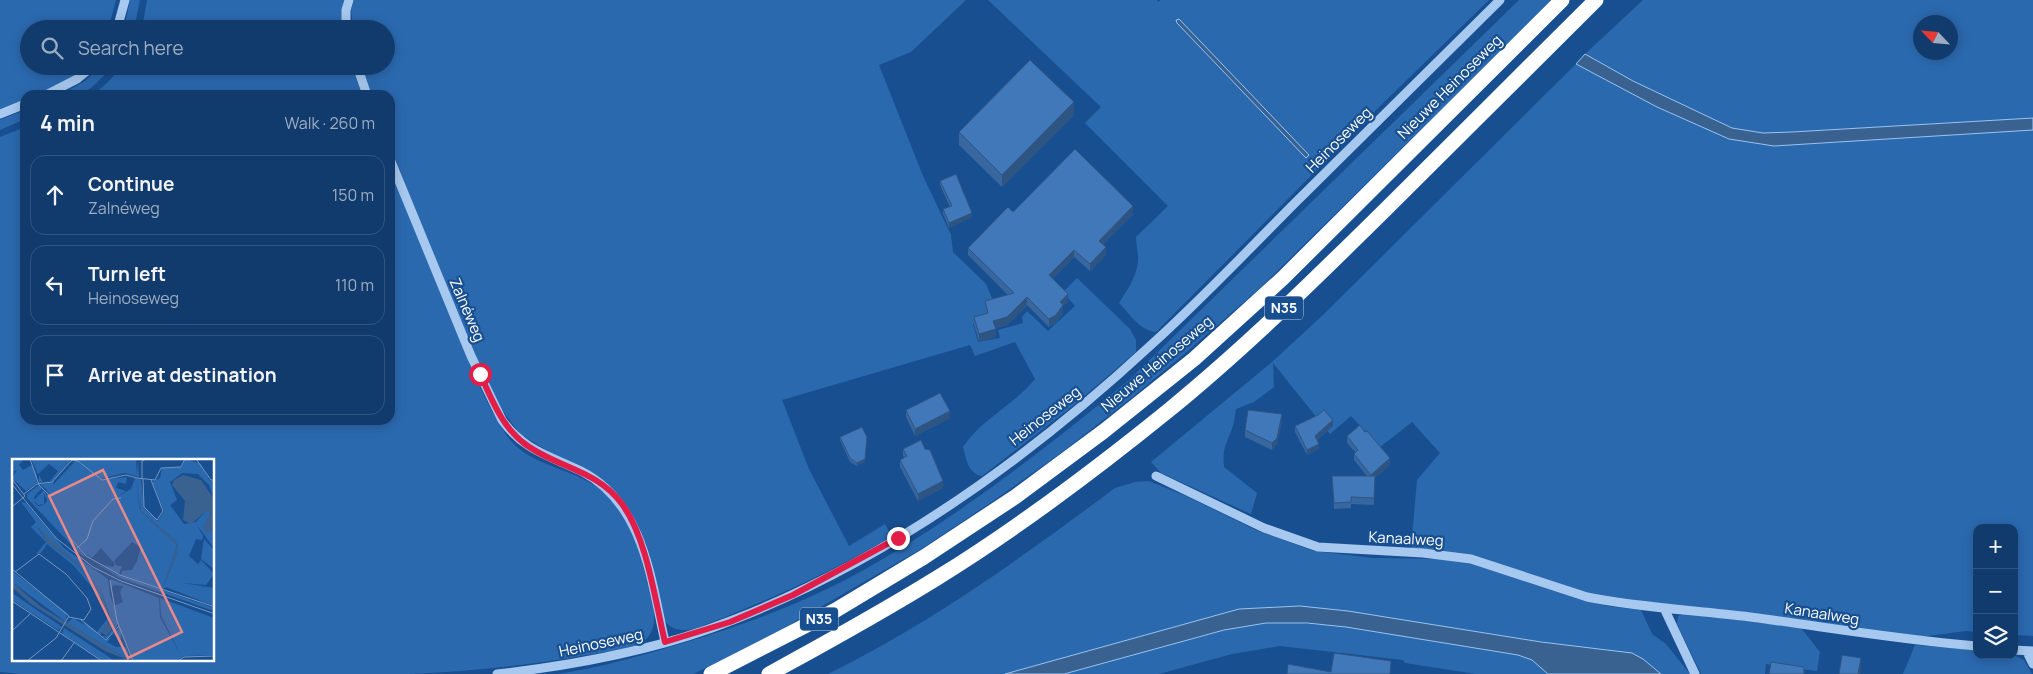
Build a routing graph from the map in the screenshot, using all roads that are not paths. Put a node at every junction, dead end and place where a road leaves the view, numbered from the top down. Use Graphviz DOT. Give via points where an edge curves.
graph roads {
  1 [pos="125,0"];
  2 [pos="349,0"];
  3 [pos="1500,0"];
  4 [pos="1562,0"];
  5 [pos="1596,0"];
  6 [pos="119,20"];
  7 [pos="346,20"];
  8 [pos="82,75"];
  9 [pos="360,75"];
  10 [pos="56,90"];
  11 [pos="365,90"];
  12 [pos="20,106"];
  13 [pos="0,114"];
  14 [pos="395,171"];
  15 [pos="1156,476"];
  16 [pos="1664,608"];
  17 [pos="665,642"];
  18 [pos="1973,646"];
  19 [pos="2030,651"];
  20 [pos="2033,664"];
  21 [pos="497,674"];
  22 [pos="711,674"];
  23 [pos="769,674"];
  24 [pos="1695,674"];
  1 -- 6 [label="street"];
  2 -- 7 [label="street"];
  3 -- 17 [label="street, Heinoseweg" via="1188,311 1056,427 914,528 844,569 730,622"];
  4 -- 22 [label="highway, Nieuwe Heinoseweg / N35" via="1283,278 1194,359 1104,431 1015,497 924,557 836,610"];
  5 -- 23 [label="highway, N35" via="1318,277 1170,409 1009,531 862,623"];
  8 -- 10 [label="street"];
  9 -- 11 [label="street"];
  12 -- 13 [label="street"];
  14 -- 17 [label="street, Zalnéweg" via="471,356 502,420 526,445 595,479 621,503 644,553"];
  15 -- 16 [label="street, Kanaalweg" via="1264,528 1318,547 1471,559 1587,597"];
  16 -- 18 [label="street, Kanaalweg"];
  16 -- 24 [label="street"];
  17 -- 21 [label="street, Heinoseweg" via="559,666"];
  19 -- 20 [label="street"];
}
